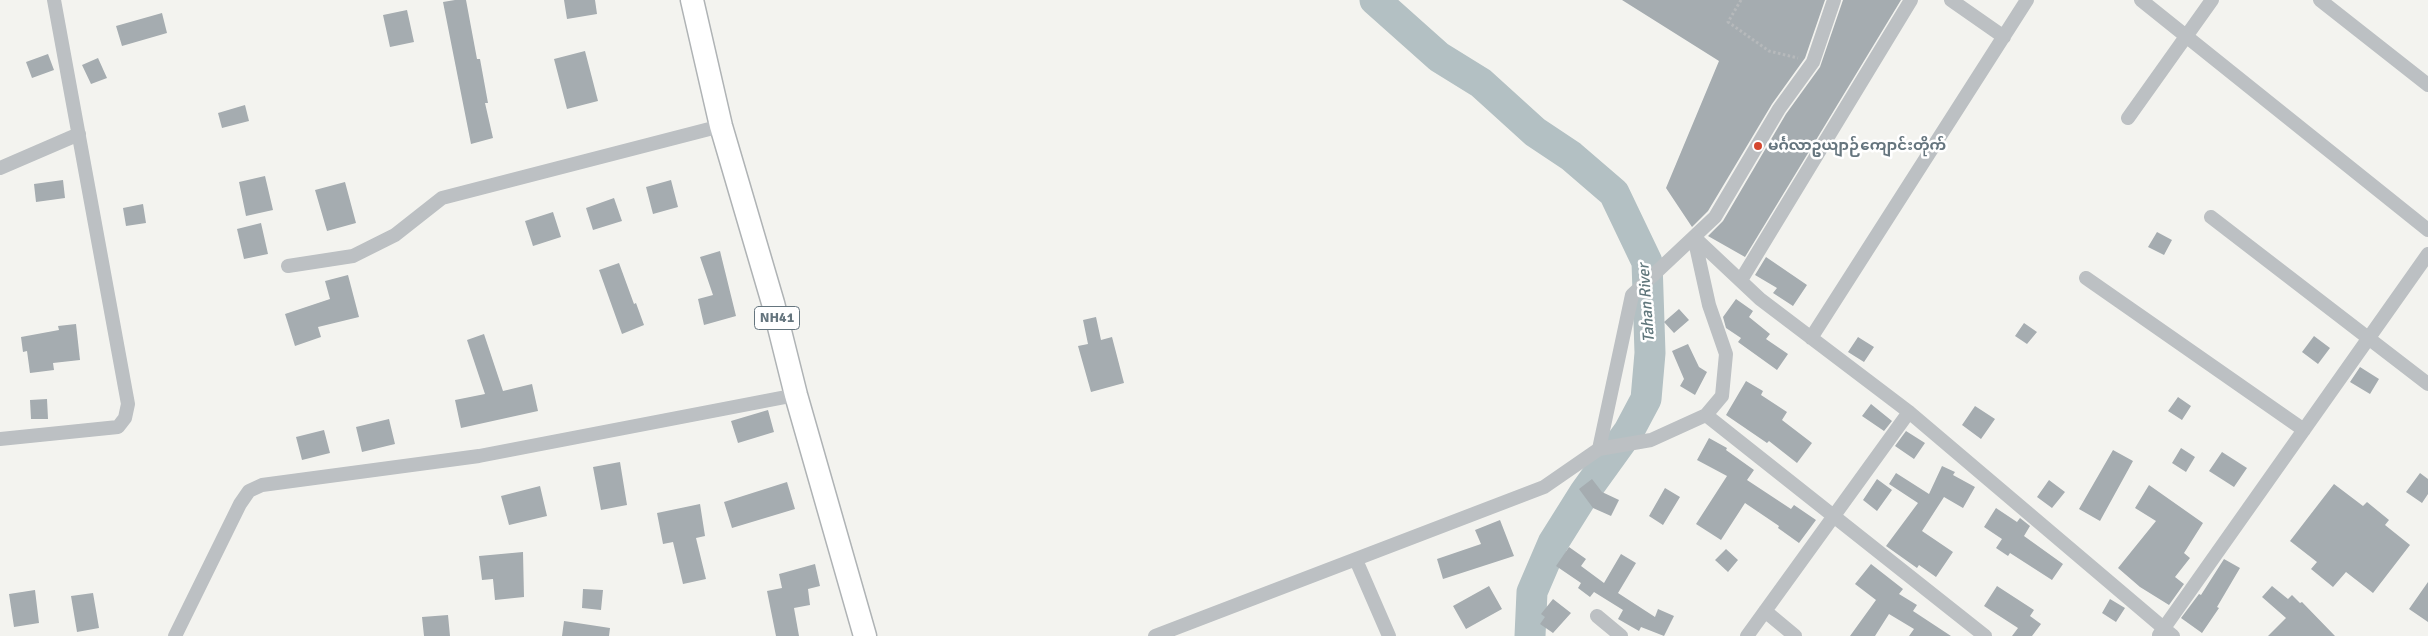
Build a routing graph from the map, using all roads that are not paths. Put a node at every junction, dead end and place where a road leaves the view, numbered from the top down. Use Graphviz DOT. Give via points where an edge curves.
graph roads {
  1 [pos="54,0"];
  2 [pos="692,0"];
  3 [pos="1834,0"];
  4 [pos="1911,0"];
  5 [pos="1950,0"];
  6 [pos="2027,0"];
  7 [pos="2141,0"];
  8 [pos="2212,0"];
  9 [pos="2320,0"];
  10 [pos="2186,36"];
  11 [pos="2004,37"];
  12 [pos="2428,84"];
  13 [pos="2128,118"];
  14 [pos="720,126"];
  15 [pos="79,134"];
  16 [pos="0,168"];
  17 [pos="2211,217"];
  18 [pos="2428,230"];
  19 [pos="1694,237"];
  20 [pos="2428,254"];
  21 [pos="288,266"];
  22 [pos="2086,278"];
  23 [pos="1740,280"];
  24 [pos="1811,338"];
  25 [pos="2369,338"];
  26 [pos="2428,384"];
  27 [pos="796,395"];
  28 [pos="1909,412"];
  29 [pos="1706,415"];
  30 [pos="2304,430"];
  31 [pos="0,438"];
  32 [pos="1599,449"];
  33 [pos="1835,517"];
  34 [pos="1356,560"];
  35 [pos="1765,612"];
  36 [pos="1597,616"];
  37 [pos="2165,633"];
  38 [pos="175,636"];
  39 [pos="866,636"];
  40 [pos="1155,636"];
  41 [pos="1389,636"];
  42 [pos="1621,636"];
  43 [pos="1747,636"];
  44 [pos="1795,636"];
  45 [pos="1985,636"];
  1 -- 15 [label="street"];
  2 -- 14 [label="highway, NH41"];
  3 -- 19 [label="street" via="1813,62 1778,109 1715,217"];
  4 -- 23 [label="street"];
  5 -- 11 [label="street"];
  6 -- 11 [label="street"];
  7 -- 10 [label="street"];
  8 -- 10 [label="street"];
  9 -- 12 [label="street"];
  10 -- 13 [label="street"];
  10 -- 18 [label="street"];
  11 -- 24 [label="street"];
  14 -- 21 [label="street" via="442,198 395,235 353,256"];
  14 -- 27 [label="highway, NH41" via="773,303"];
  15 -- 16 [label="street"];
  15 -- 31 [label="street" via="128,404 125,418 118,427"];
  17 -- 25 [label="street"];
  19 -- 23 [label="street"];
  19 -- 29 [label="street" via="1709,305 1726,354 1722,396"];
  19 -- 32 [label="street" via="1632,295"];
  20 -- 25 [label="street"];
  22 -- 30 [label="street"];
  23 -- 24 [label="street"];
  24 -- 28 [label="street"];
  25 -- 26 [label="street"];
  25 -- 30 [label="street"];
  27 -- 38 [label="street" via="479,456 262,485 249,491 240,504"];
  27 -- 39 [label="highway, NH41"];
  28 -- 33 [label="street"];
  28 -- 37 [label="street"];
  29 -- 32 [label="street" via="1651,440"];
  29 -- 33 [label="street"];
  30 -- 37 [label="street"];
  32 -- 34 [label="street" via="1544,487"];
  33 -- 35 [label="street"];
  33 -- 45 [label="street"];
  34 -- 40 [label="street"];
  34 -- 41 [label="street"];
  35 -- 43 [label="street"];
  35 -- 44 [label="street"];
  36 -- 42 [label="street"];
}
